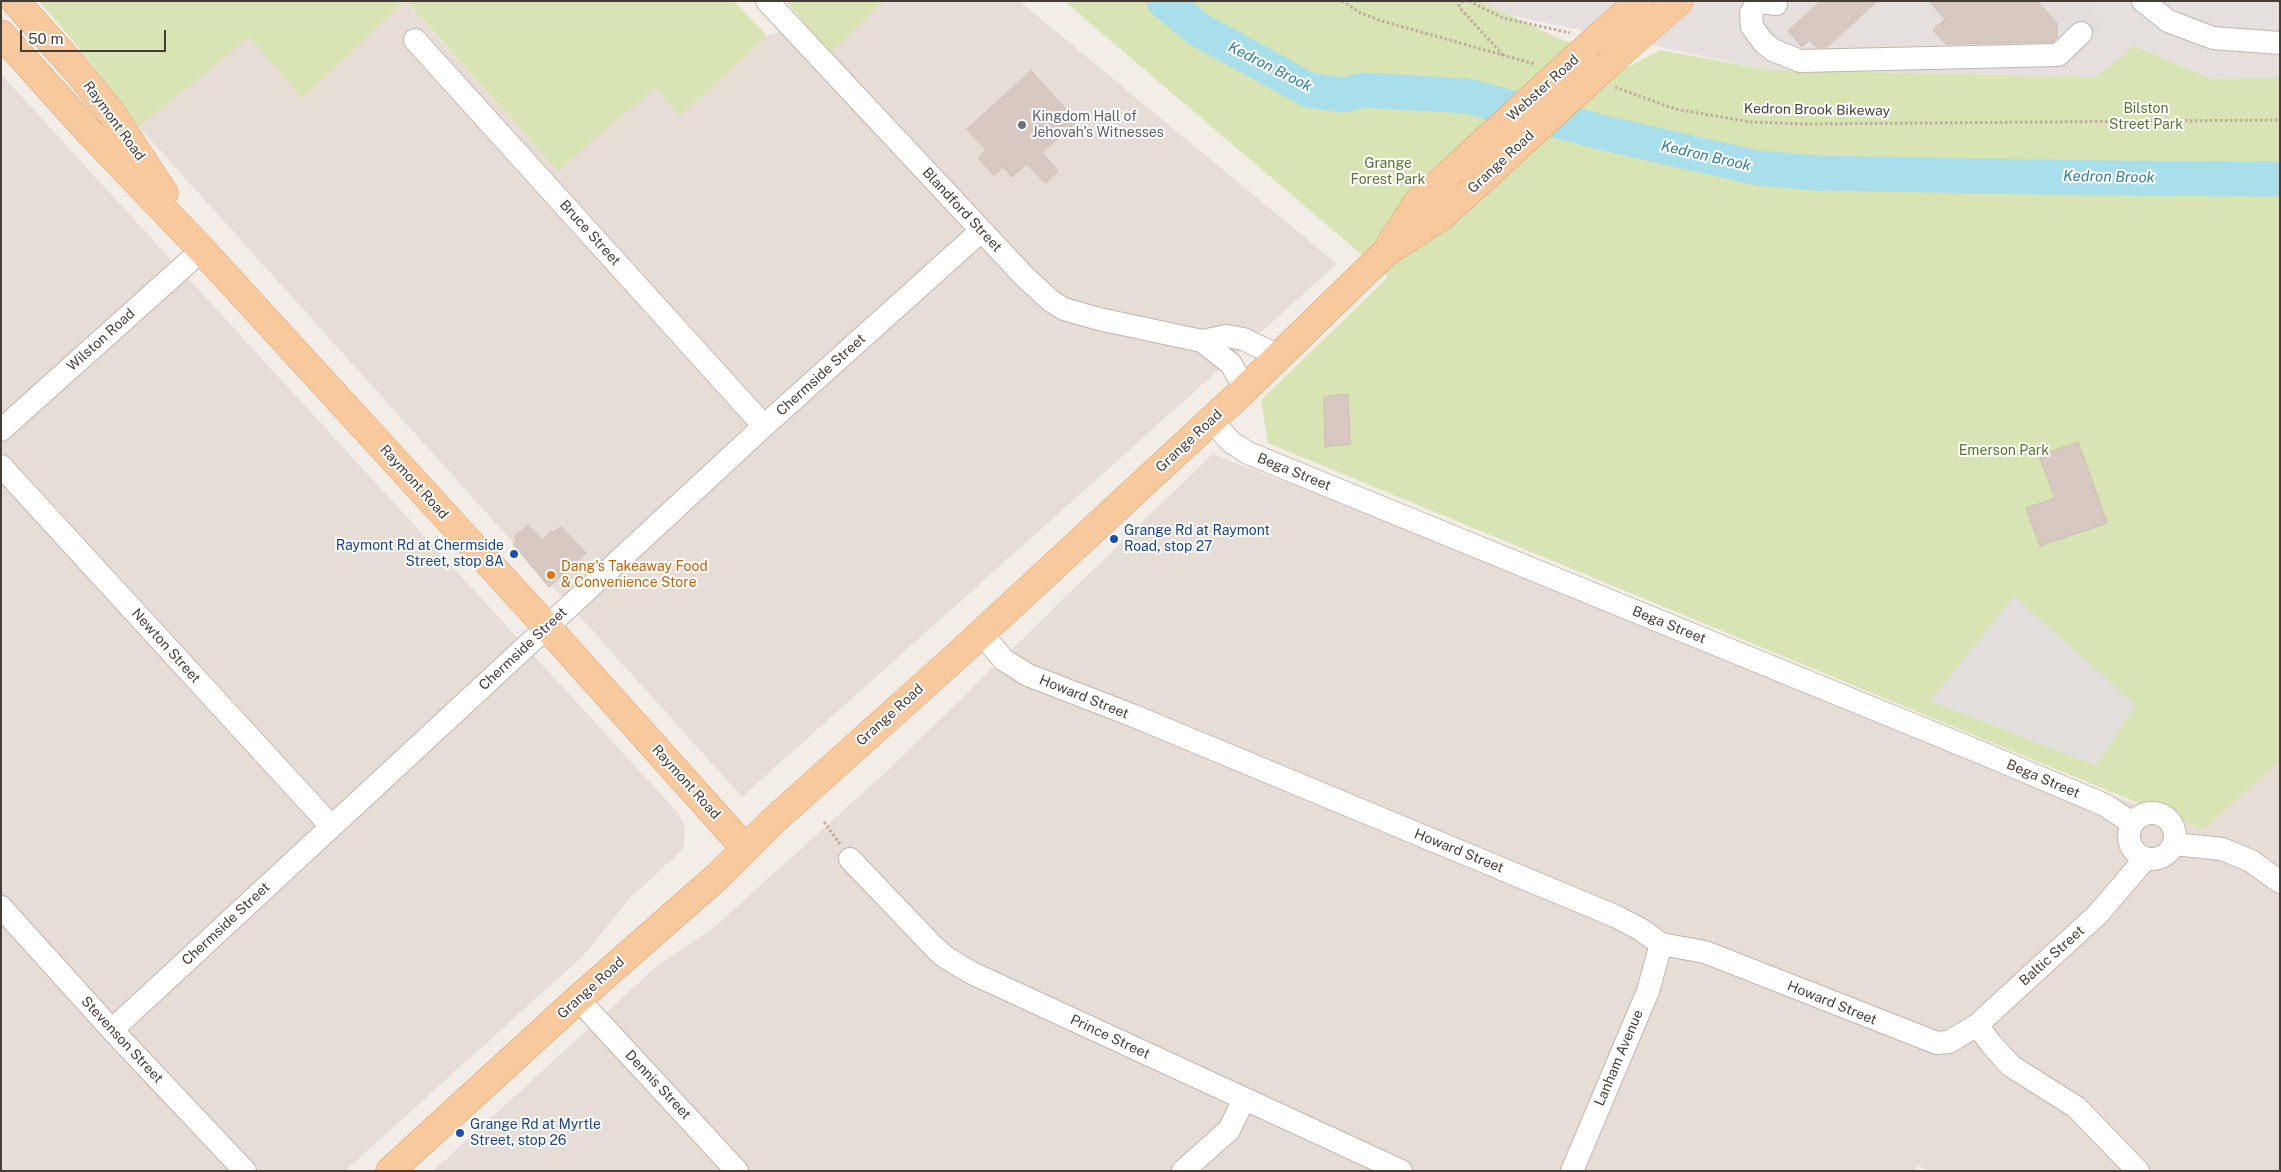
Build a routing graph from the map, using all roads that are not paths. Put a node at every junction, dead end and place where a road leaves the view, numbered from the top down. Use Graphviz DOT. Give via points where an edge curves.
graph roads {
  1 [pos="15,1"];
  2 [pos="767,1"];
  3 [pos="1639,1"];
  4 [pos="1679,1"];
  5 [pos="2143,1"];
  6 [pos="1776,4"];
  7 [pos="2081,33"];
  8 [pos="1,34"];
  9 [pos="415,40"];
  10 [pos="2280,43"];
  11 [pos="1448,175"];
  12 [pos="981,231"];
  13 [pos="202,250"];
  14 [pos="1385,253"];
  15 [pos="1202,342"];
  16 [pos="1279,356"];
  17 [pos="1245,389"];
  18 [pos="1211,420"];
  19 [pos="764,426"];
  20 [pos="1,430"];
  21 [pos="1,466"];
  22 [pos="547,627"];
  23 [pos="981,634"];
  24 [pos="2132,824"];
  25 [pos="331,826"];
  26 [pos="2174,844"];
  27 [pos="745,848"];
  28 [pos="2146,858"];
  29 [pos="850,859"];
  30 [pos="2280,882"];
  31 [pos="1,907"];
  32 [pos="1661,944"];
  33 [pos="578,999"];
  34 [pos="1977,1025"];
  35 [pos="112,1030"];
  36 [pos="1949,1042"];
  37 [pos="1244,1100"];
  38 [pos="245,1171"];
  39 [pos="390,1171"];
  40 [pos="736,1171"];
  41 [pos="1182,1171"];
  42 [pos="1401,1171"];
  43 [pos="1572,1171"];
  44 [pos="2138,1171"];
  1 -- 13 [label="main road, Raymont Road" via="112,114"];
  2 -- 12 [label="street, Blandford Street"];
  3 -- 11 [label="main road, Webster Road, bridge" via="1578,42"];
  4 -- 14 [label="main road, Grange Road, bridge" via="1609,74 1443,215"];
  5 -- 10 [label="street" via="2168,22 2213,38"];
  6 -- 7 [label="street" via="1760,2 1755,6 1751,13 1752,27 1773,50 1800,61 2058,55"];
  8 -- 13 [label="main road, Raymont Road"];
  9 -- 19 [label="street, Bruce Street"];
  11 -- 14 [label="main road, Grange Road" via="1417,203"];
  12 -- 15 [label="street, Blandford Street" via="1037,289 1064,309"];
  12 -- 19 [label="street, Chermside Street"];
  13 -- 20 [label="street, Wilston Road"];
  13 -- 22 [label="main road, Raymont Road"];
  14 -- 16 [label="main road, Grange Road"];
  15 -- 16 [label="street, Blandford Street" via="1227,336 1243,339"];
  15 -- 17 [label="street, Blandford Street" via="1230,364"];
  16 -- 17 [label="main road, Grange Road"];
  17 -- 18 [label="main road, Grange Road"];
  18 -- 23 [label="main road, Grange Road"];
  18 -- 24 [label="street, Bega Street" via="1231,442 1248,453 2051,782 2105,805"];
  19 -- 22 [label="street, Chermside Street"];
  21 -- 25 [label="street, Newton Street"];
  22 -- 25 [label="street, Chermside Street"];
  22 -- 27 [label="main road, Raymont Road"];
  23 -- 27 [label="main road, Grange Road"];
  23 -- 32 [label="street, Howard Street" via="1004,660 1028,675 1615,916"];
  24 -- 26 [label="street" via="2148,813 2166,817 2175,834"];
  24 -- 28 [label="street" via="2130,844 2136,853"];
  25 -- 35 [label="street, Chermside Street"];
  26 -- 28 [label="street" via="2158,858"];
  26 -- 30 [label="street" via="2222,850 2251,861"];
  27 -- 33 [label="main road, Grange Road" via="718,876"];
  28 -- 34 [label="street, Baltic Street" via="2097,915"];
  29 -- 37 [label="street, Prince Street" via="934,946 956,964 984,980"];
  31 -- 35 [label="street, Stevenson Street"];
  32 -- 36 [label="street, Howard Street" via="1705,952 1899,1029 1937,1043"];
  32 -- 43 [label="street, Lanham Avenue" via="1648,991"];
  33 -- 39 [label="main road, Grange Road"];
  33 -- 40 [label="street, Dennis Street"];
  34 -- 36 [label="street, Baltic Street"];
  34 -- 44 [label="street" via="2011,1066 2076,1107"];
  35 -- 38 [label="street, Stevenson Street"];
  37 -- 41 [label="street" via="1229,1130"];
  37 -- 42 [label="street, Prince Street"];
}
